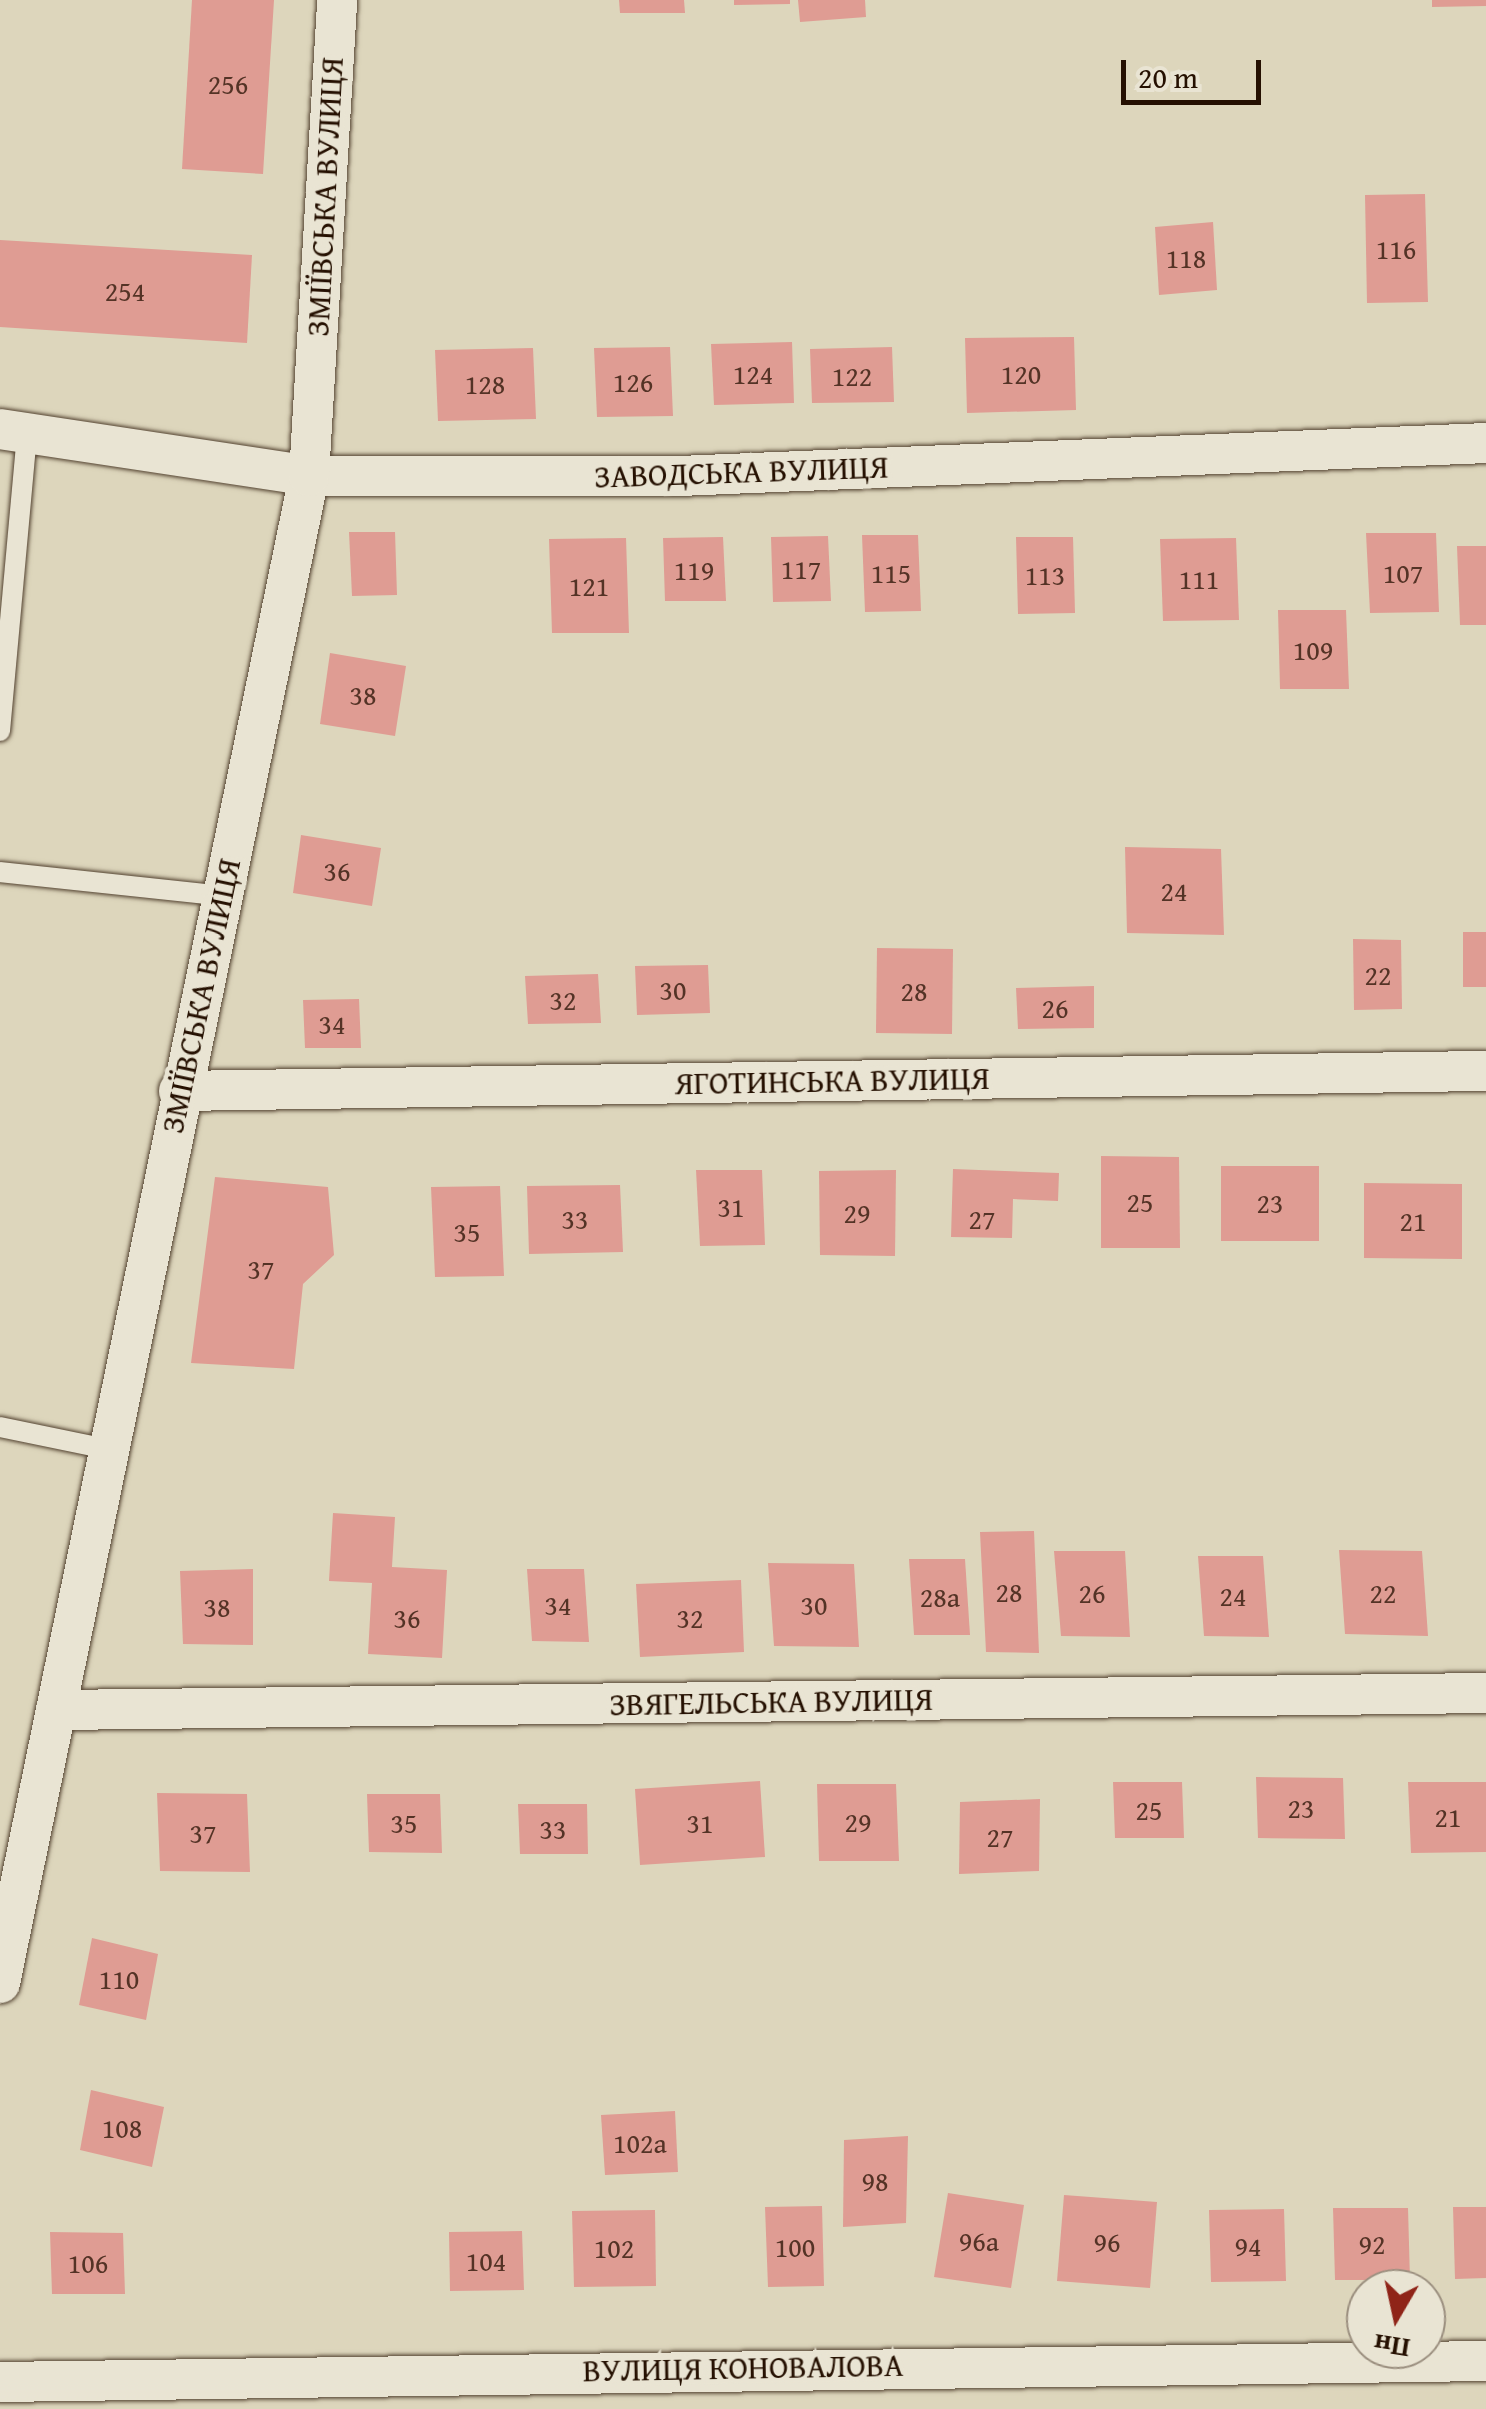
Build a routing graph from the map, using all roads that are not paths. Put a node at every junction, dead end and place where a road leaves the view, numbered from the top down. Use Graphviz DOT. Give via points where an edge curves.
graph roads {
  1 [pos="337,0"];
  2 [pos="14,431"];
  3 [pos="1486,443"];
  4 [pos="309,476"];
  5 [pos="0,731"];
  6 [pos="0,872"];
  7 [pos="223,896"];
  8 [pos="1486,1071"];
  9 [pos="178,1091"];
  10 [pos="0,1426"];
  11 [pos="112,1450"];
  12 [pos="1486,1693"];
  13 [pos="56,1710"];
  14 [pos="0,1983"];
  15 [pos="1486,2361"];
  16 [pos="0,2382"];
  1 -- 4 [label="street, ЗМІЇВСЬКА ВУЛИЦЯ"];
  2 -- 4 [label="street, ЗАВОДСЬКА ВУЛИЦЯ"];
  2 -- 5 [label="lane"];
  3 -- 4 [label="street, ЗАВОДСЬКА ВУЛИЦЯ" via="678,476"];
  4 -- 7 [label="street, ЗМІЇВСЬКА ВУЛИЦЯ"];
  6 -- 7 [label="lane"];
  7 -- 9 [label="street, ЗМІЇВСЬКА ВУЛИЦЯ"];
  8 -- 9 [label="street, ЯГОТИНСЬКА ВУЛИЦЯ"];
  9 -- 11 [label="street, ЗМІЇВСЬКА ВУЛИЦЯ"];
  10 -- 11 [label="lane"];
  11 -- 13 [label="street, ЗМІЇВСЬКА ВУЛИЦЯ"];
  12 -- 13 [label="street, ЗВЯГЕЛЬСЬКА ВУЛИЦЯ"];
  13 -- 14 [label="street, ЗМІЇВСЬКА ВУЛИЦЯ"];
  15 -- 16 [label="street, ВУЛИЦЯ КОНОВАЛОВА"];
}
